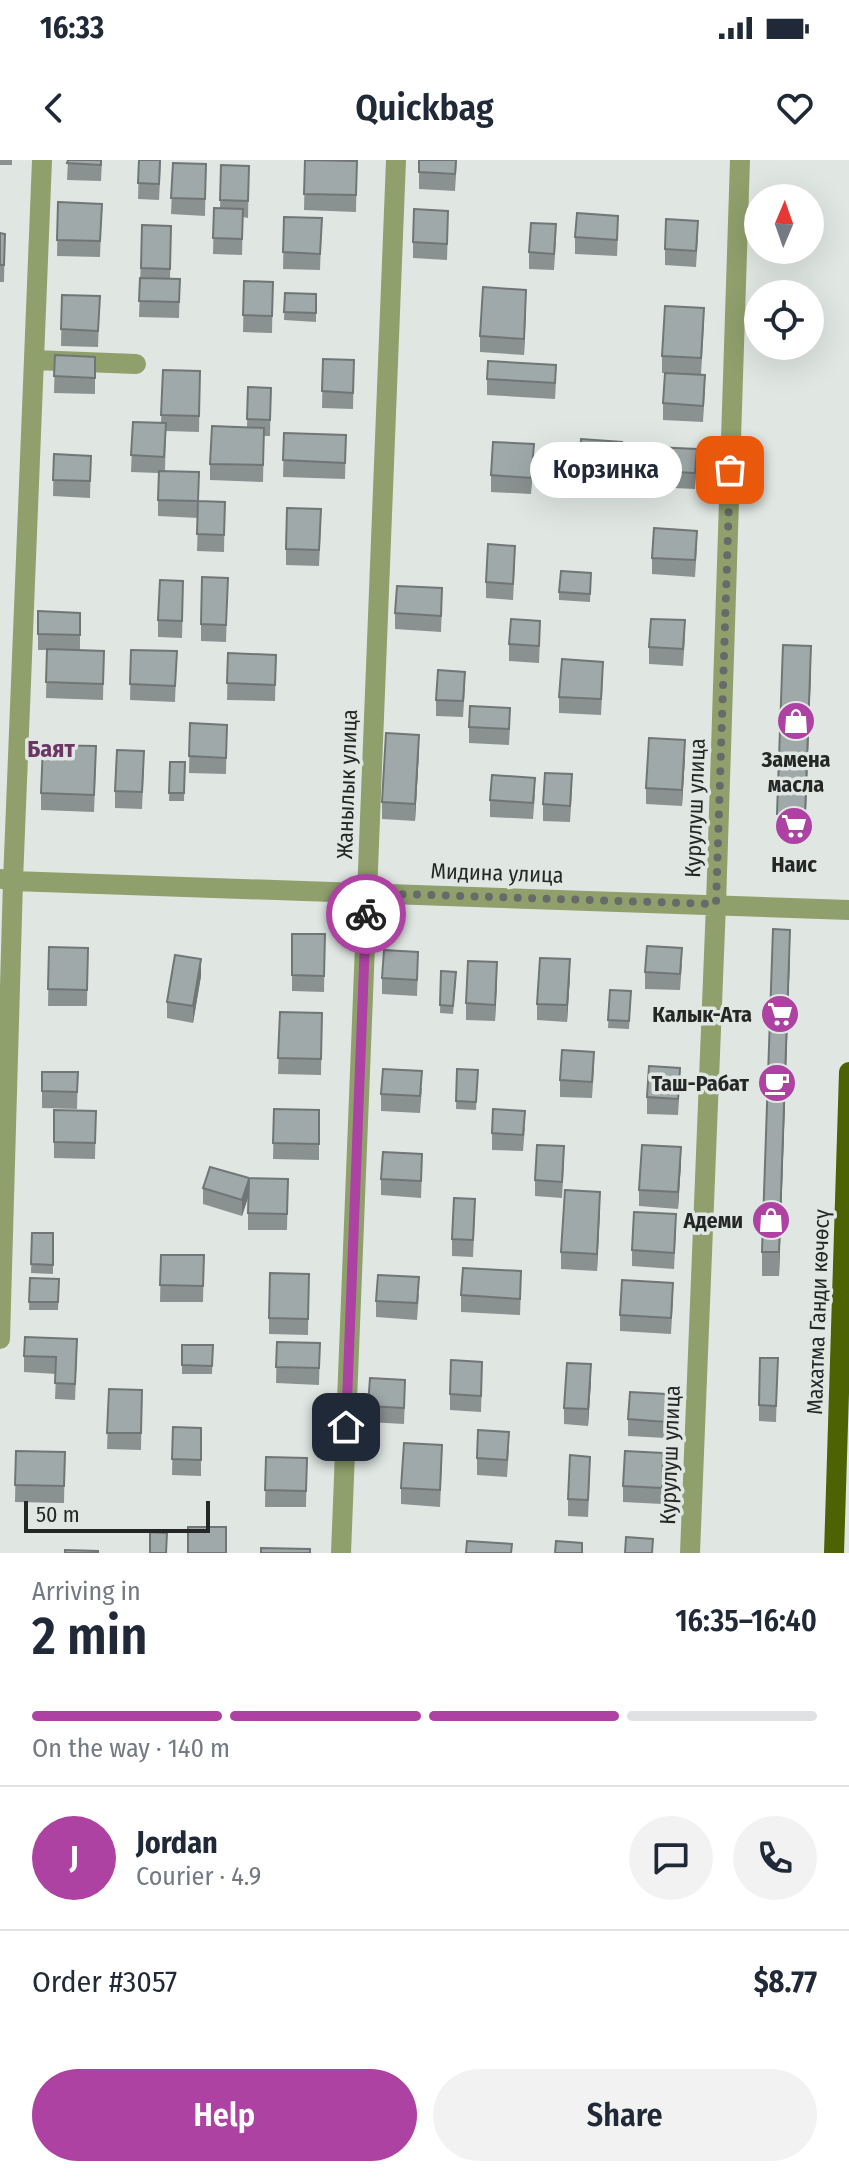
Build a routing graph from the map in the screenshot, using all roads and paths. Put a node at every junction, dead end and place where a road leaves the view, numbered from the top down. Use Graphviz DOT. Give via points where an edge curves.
graph roads {
  1 [pos="42,160"];
  2 [pos="396,160"];
  3 [pos="740,160"];
  4 [pos="34,360"];
  5 [pos="136,364"];
  6 [pos="6,880"];
  7 [pos="366,893"];
  8 [pos="716,904"];
  9 [pos="849,910"];
  10 [pos="849,1072"];
  11 [pos="845,1320"];
  12 [pos="0,1339"];
  13 [pos="843,1444"];
  14 [pos="341,1553"];
  15 [pos="690,1553"];
  16 [pos="834,1553"];
  1 -- 4 [label="street"];
  2 -- 7 [label="street, Жанылык улица"];
  3 -- 8 [label="street, Курулуш улица"];
  4 -- 5 [label="street"];
  4 -- 6 [label="street"];
  6 -- 7 [label="street, Мидина улица"];
  6 -- 12 [label="street"];
  7 -- 8 [label="street, Мидина улица"];
  7 -- 14 [label="street, Жанылык улица"];
  8 -- 9 [label="street, Мидина улица"];
  8 -- 15 [label="street, Курулуш улица"];
  10 -- 11 [label="main road, Махатма Ганди көчөсү"];
  11 -- 13 [label="main road, Махатма Ганди көчөсү"];
  13 -- 16 [label="main road, Махатма Ганди көчөсү"];
}
